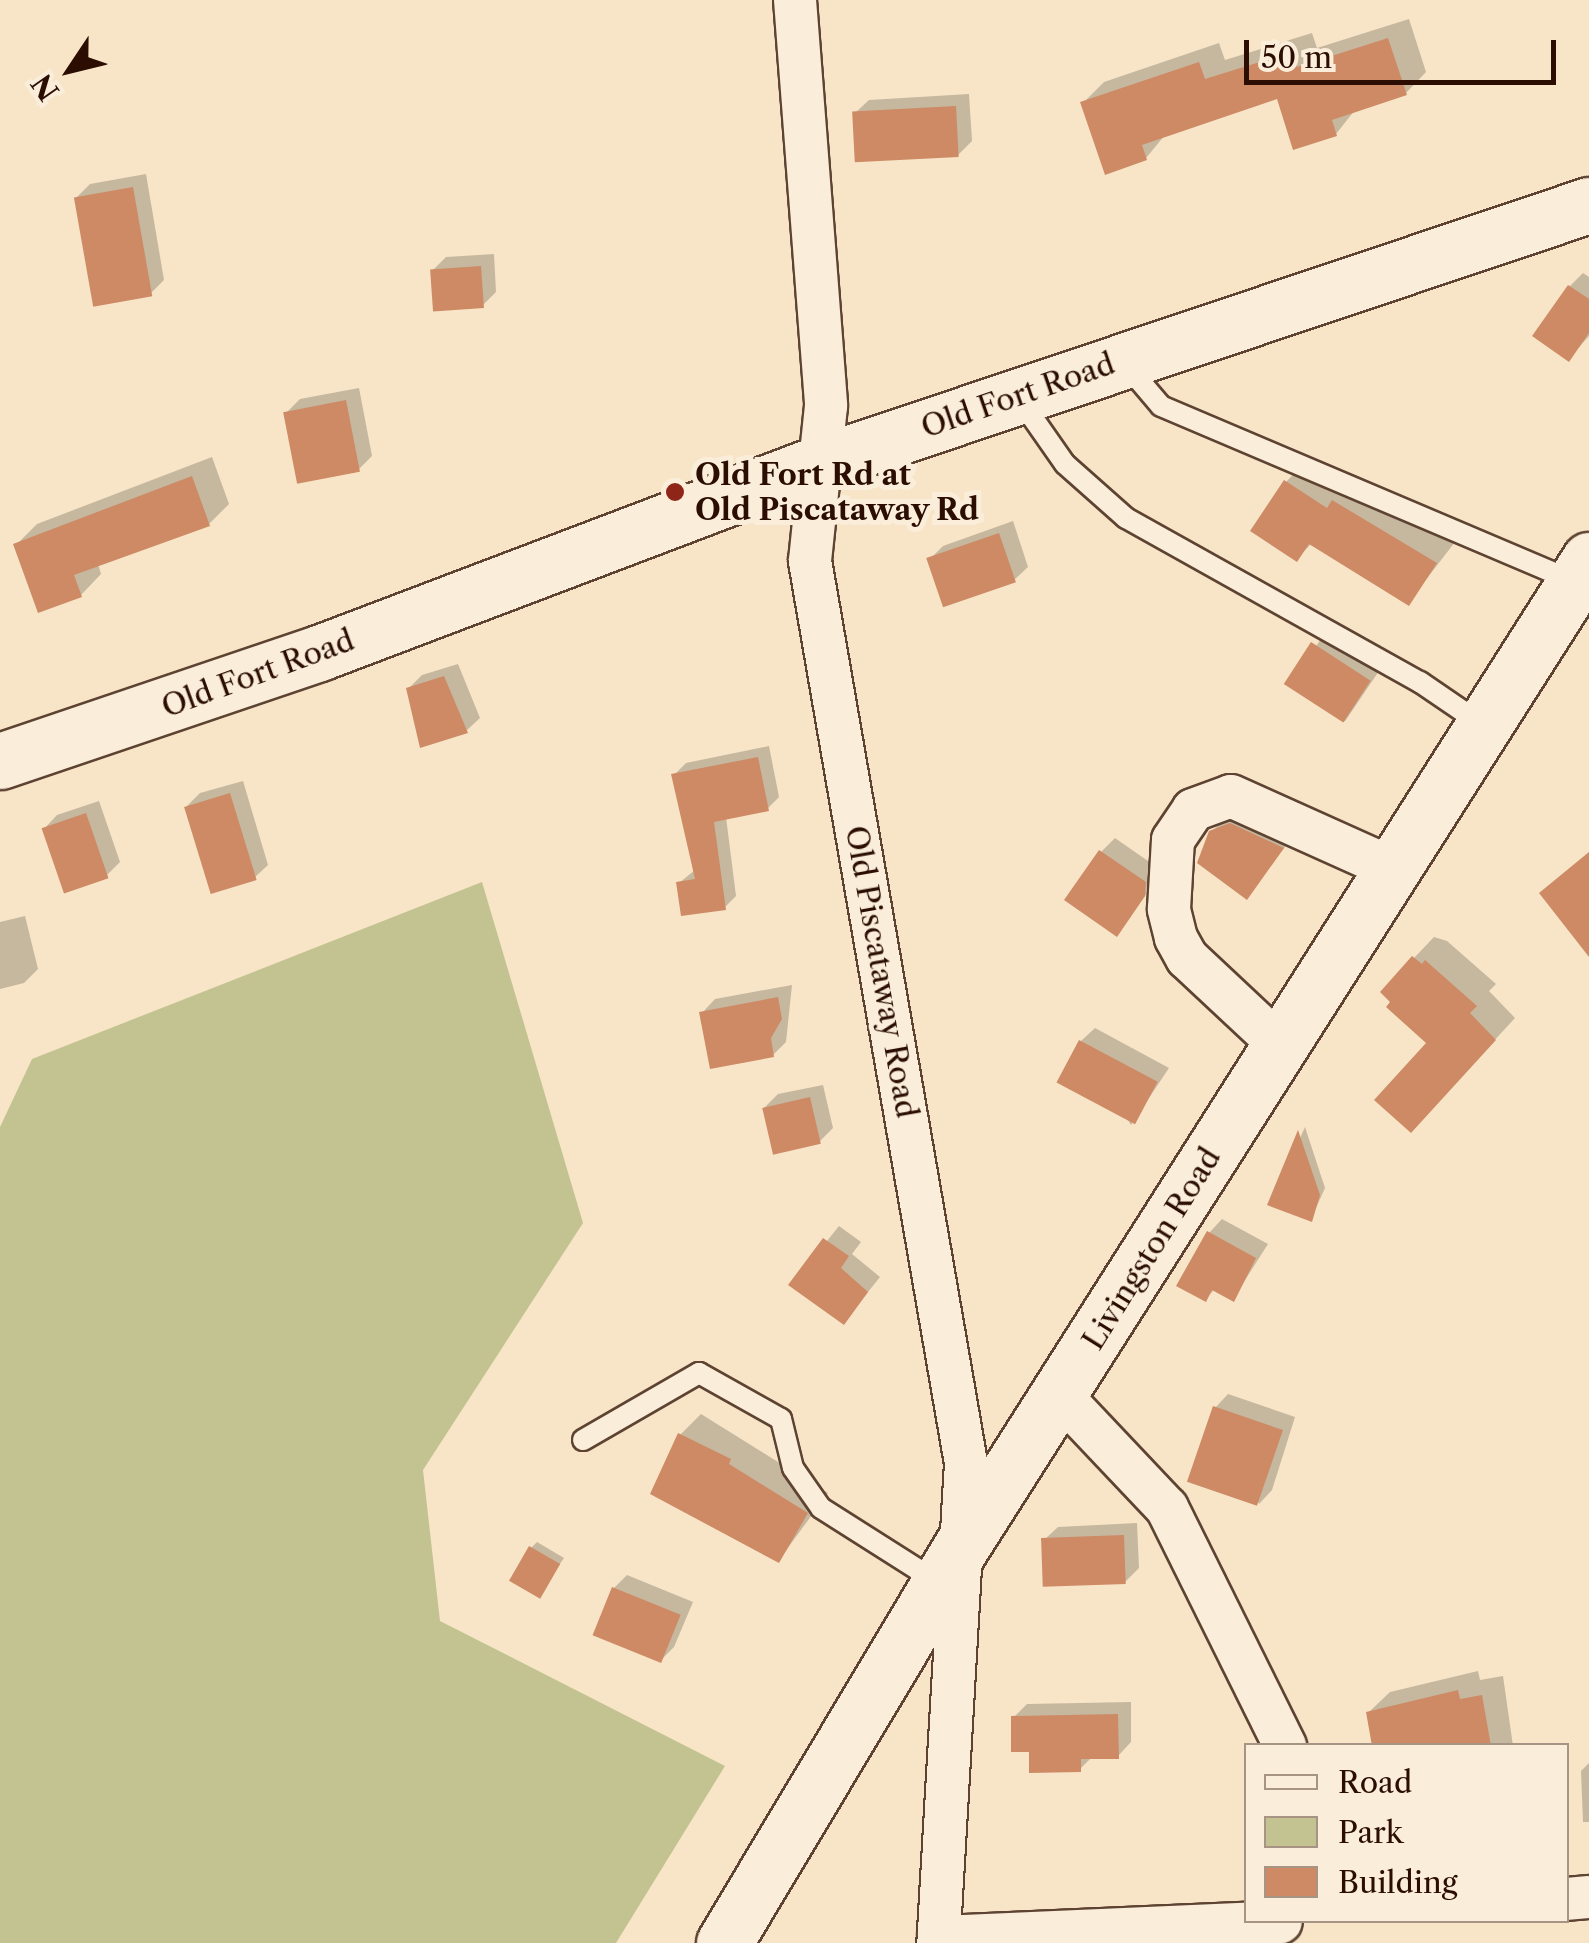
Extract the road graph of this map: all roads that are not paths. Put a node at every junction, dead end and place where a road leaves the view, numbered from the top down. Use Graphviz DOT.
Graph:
graph roads {
  1 [pos="796,0"];
  2 [pos="1589,205"];
  3 [pos="1123,361"];
  4 [pos="1018,396"];
  5 [pos="817,464"];
  6 [pos="1582,571"];
  7 [pos="1485,726"];
  8 [pos="0,761"];
  9 [pos="1391,868"];
  10 [pos="1278,1044"];
  11 [pos="1062,1396"];
  12 [pos="584,1440"];
  13 [pos="951,1565"];
  14 [pos="1284,1743"];
  15 [pos="1276,1928"];
  16 [pos="938,1940"];
  17 [pos="724,1943"];
  1 -- 5 [label="street, Old Piscataway Road"];
  2 -- 3 [label="main road, Old Fort Road"];
  3 -- 4 [label="main road, Old Fort Road"];
  3 -- 6 [label="lane"];
  4 -- 5 [label="main road, Old Fort Road"];
  4 -- 7 [label="lane"];
  5 -- 8 [label="main road, Old Fort Road"];
  5 -- 13 [label="street, Old Piscataway Road"];
  6 -- 7 [label="main road, Livingston Road"];
  7 -- 9 [label="main road, Livingston Road"];
  9 -- 10 [label="main road, Livingston Road"];
  9 -- 10 [label="street"];
  10 -- 11 [label="main road, Livingston Road"];
  11 -- 13 [label="main road, Livingston Road"];
  11 -- 14 [label="street"];
  12 -- 13 [label="lane"];
  13 -- 16 [label="street, Old Piscataway Road"];
  13 -- 17 [label="main road, Livingston Road"];
  15 -- 16 [label="street"];
}
